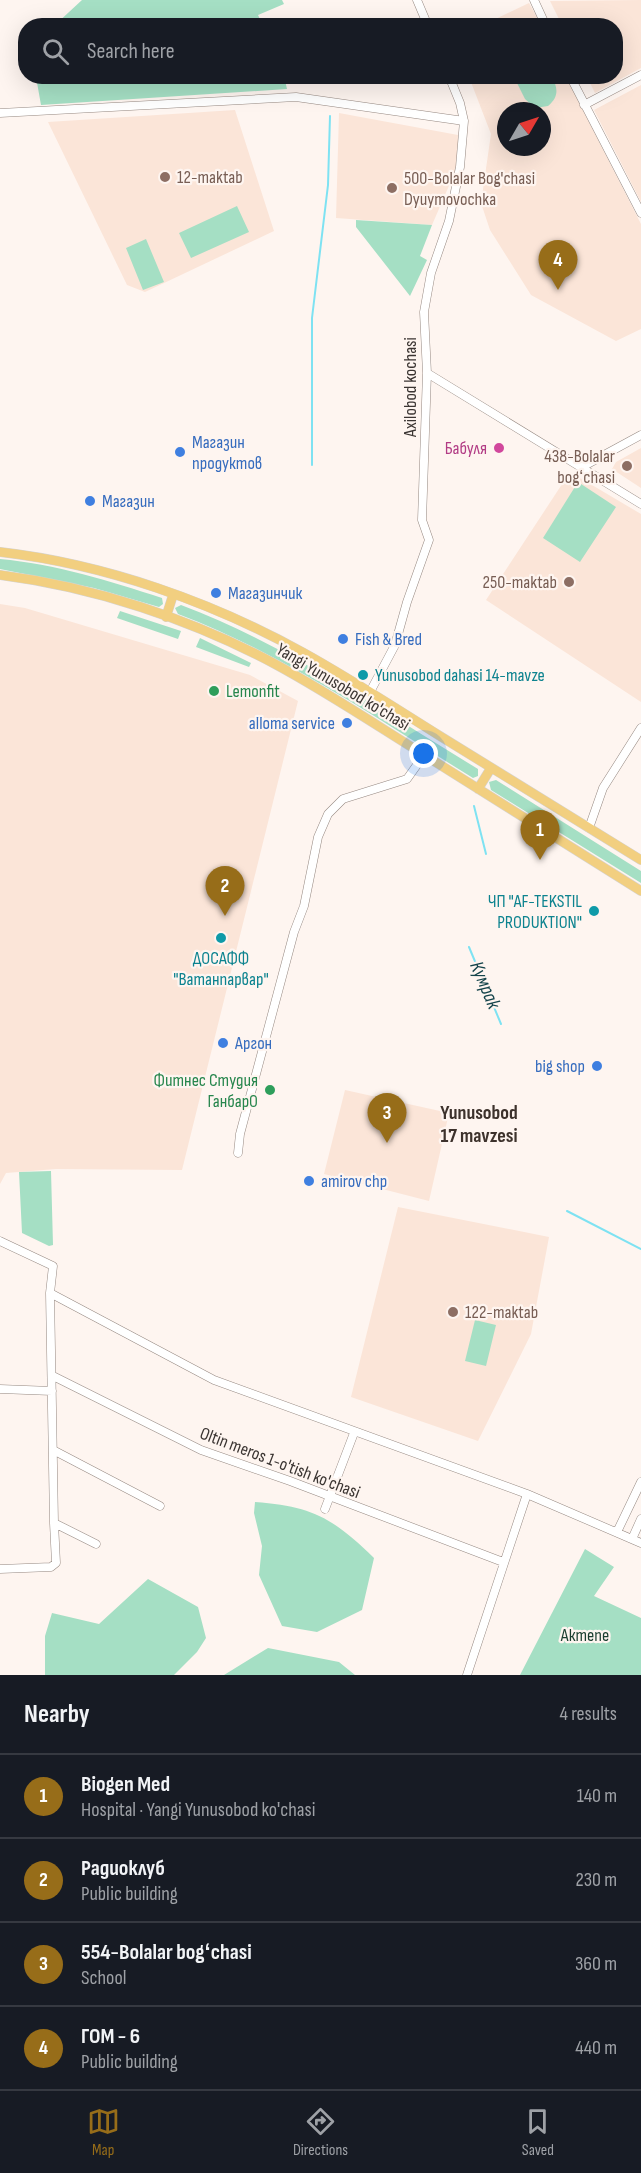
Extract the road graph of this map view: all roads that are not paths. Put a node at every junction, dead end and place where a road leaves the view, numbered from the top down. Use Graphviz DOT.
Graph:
graph roads {
  1 [pos="417,0"];
  2 [pos="534,0"];
  3 [pos="425,18"];
  4 [pos="542,18"];
  5 [pos="641,75"];
  6 [pos="452,84"];
  7 [pos="574,84"];
  8 [pos="584,105"];
  9 [pos="0,113"];
  10 [pos="464,121"];
  11 [pos="641,213"];
  12 [pos="427,373"];
  13 [pos="641,435"];
  14 [pos="582,467"];
  15 [pos="641,504"];
  16 [pos="0,552"];
  17 [pos="0,574"];
  18 [pos="173,595"];
  19 [pos="166,617"];
  20 [pos="370,692"];
  21 [pos="641,728"];
  22 [pos="424,755"];
  23 [pos="491,768"];
  24 [pos="478,789"];
  25 [pos="589,828"];
  26 [pos="641,860"];
  27 [pos="641,891"];
  28 [pos="238,1153"];
  29 [pos="0,1241"];
  30 [pos="50,1293"];
  31 [pos="53,1376"];
  32 [pos="0,1389"];
  33 [pos="52,1392"];
  34 [pos="354,1433"];
  35 [pos="53,1450"];
  36 [pos="641,1482"];
  37 [pos="527,1494"];
  38 [pos="330,1497"];
  39 [pos="160,1506"];
  40 [pos="325,1509"];
  41 [pos="641,1519"];
  42 [pos="54,1523"];
  43 [pos="616,1532"];
  44 [pos="632,1539"];
  45 [pos="641,1543"];
  46 [pos="96,1544"];
  47 [pos="503,1562"];
  48 [pos="0,1569"];
  49 [pos="467,1675"];
  1 -- 3 [label="street"];
  2 -- 4 [label="street"];
  5 -- 8 [label="street"];
  6 -- 10 [label="street, Axilobod kochasi"];
  7 -- 8 [label="street"];
  8 -- 11 [label="street"];
  9 -- 10 [label="street"];
  10 -- 12 [label="street, Axilobod kochasi"];
  12 -- 14 [label="street"];
  12 -- 20 [label="street, Axilobod kochasi"];
  13 -- 14 [label="street"];
  14 -- 15 [label="street"];
  16 -- 18 [label="main road, Yangi Yunusobod ko'chasi"];
  17 -- 19 [label="main road, Yangi Yunusobod ko'chasi"];
  18 -- 19 [label="main road"];
  18 -- 20 [label="main road, Yangi Yunusobod ko'chasi"];
  19 -- 22 [label="main road, Yangi Yunusobod ko'chasi"];
  20 -- 23 [label="main road, Yangi Yunusobod ko'chasi"];
  21 -- 25 [label="street"];
  22 -- 24 [label="main road, Yangi Yunusobod ko'chasi"];
  22 -- 28 [label="street"];
  23 -- 24 [label="main road"];
  23 -- 25 [label="main road, Yangi Yunusobod ko'chasi"];
  24 -- 27 [label="main road, Yangi Yunusobod ko'chasi"];
  25 -- 26 [label="main road, Yangi Yunusobod ko'chasi"];
  29 -- 30 [label="street"];
  30 -- 31 [label="street"];
  30 -- 34 [label="street"];
  31 -- 33 [label="street"];
  31 -- 38 [label="street, Oltin meros 1-o'tish ko'chasi"];
  32 -- 33 [label="street"];
  33 -- 35 [label="street"];
  34 -- 37 [label="street"];
  34 -- 38 [label="street"];
  35 -- 39 [label="street"];
  35 -- 42 [label="street"];
  36 -- 43 [label="street"];
  37 -- 43 [label="street"];
  37 -- 47 [label="street"];
  38 -- 40 [label="street"];
  38 -- 47 [label="street, Oltin meros 1-o'tish ko'chasi"];
  41 -- 44 [label="street"];
  42 -- 46 [label="street"];
  42 -- 48 [label="street"];
  43 -- 44 [label="street"];
  44 -- 45 [label="street"];
  47 -- 49 [label="street"];
}
